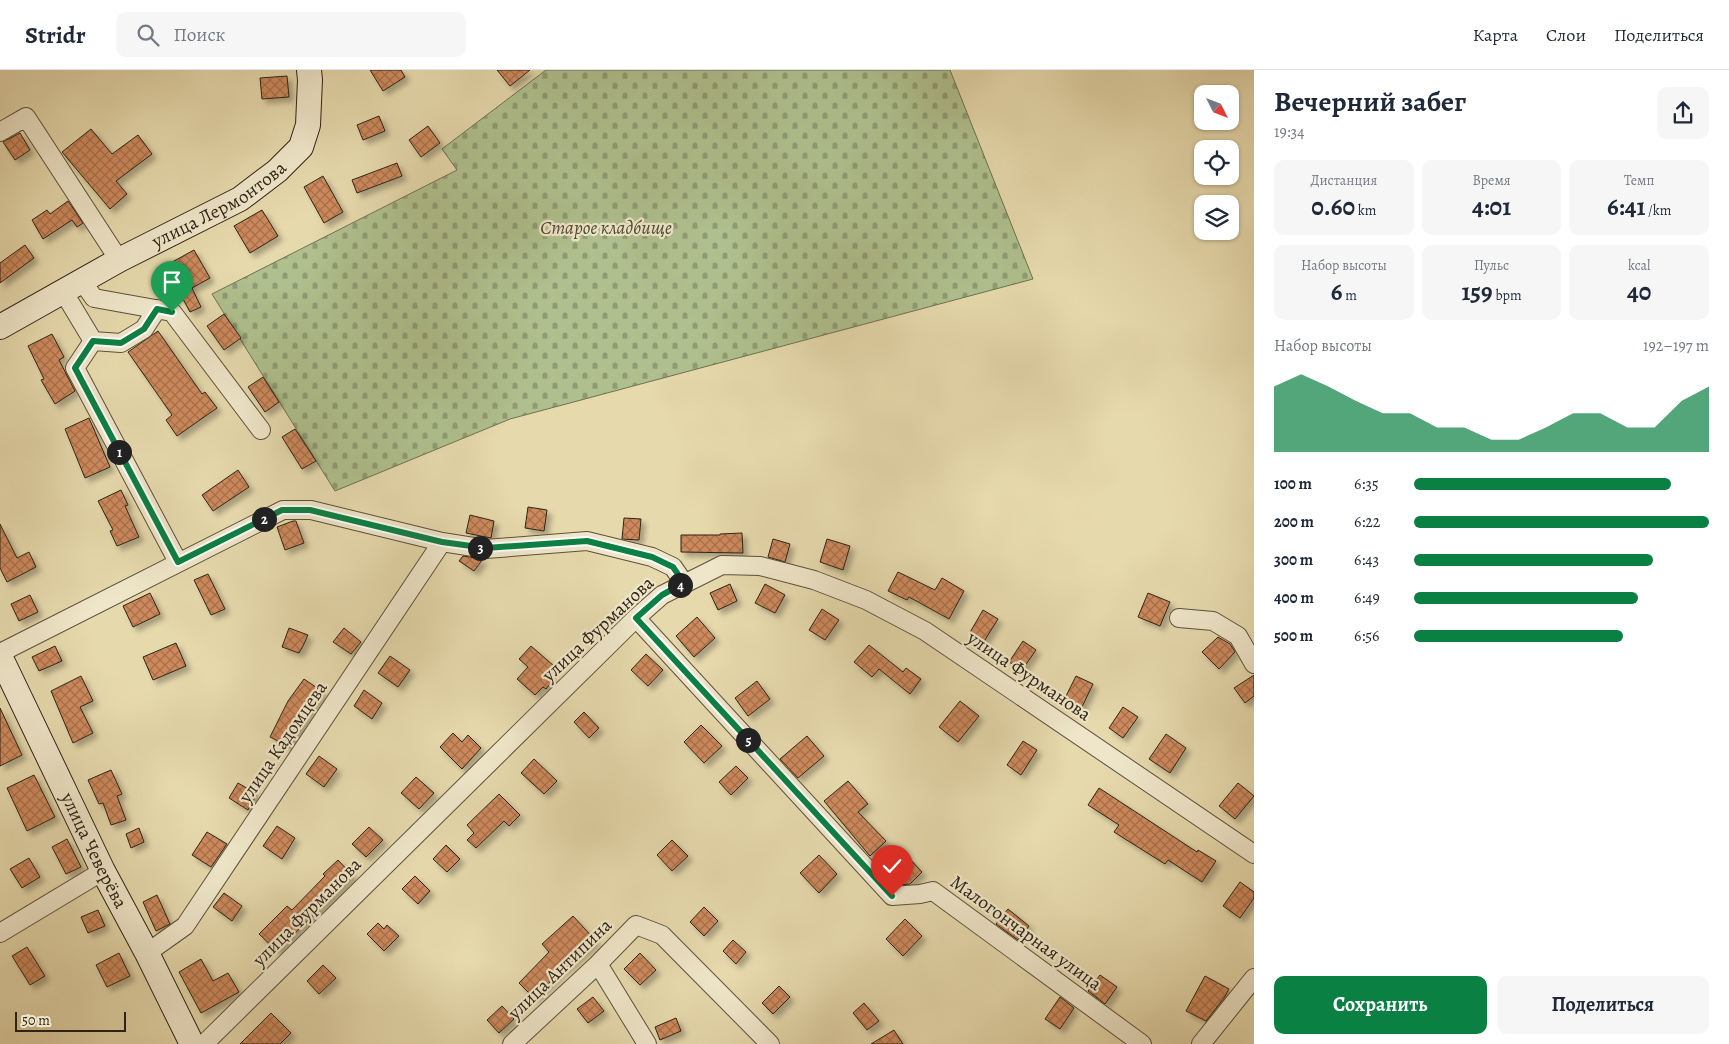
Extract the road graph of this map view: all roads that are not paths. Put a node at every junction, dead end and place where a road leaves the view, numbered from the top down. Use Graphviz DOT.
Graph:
graph roads {
  1 [pos="309,70"];
  2 [pos="0,132"];
  3 [pos="119,260"];
  4 [pos="72,286"];
  5 [pos="157,309"];
  6 [pos="0,327"];
  7 [pos="93,341"];
  8 [pos="261,430"];
  9 [pos="442,542"];
  10 [pos="178,562"];
  11 [pos="684,583"];
  12 [pos="636,618"];
  13 [pos="1179,618"];
  14 [pos="0,654"];
  15 [pos="1254,664"];
  16 [pos="1254,854"];
  17 [pos="102,871"];
  18 [pos="0,933"];
  19 [pos="147,953"];
  20 [pos="598,964"];
  21 [pos="1254,978"];
  22 [pos="192,1044"];
  23 [pos="204,1044"];
  24 [pos="512,1044"];
  25 [pos="647,1044"];
  26 [pos="770,1044"];
  27 [pos="1142,1044"];
  28 [pos="1201,1044"];
  1 -- 3 [label="street, улица Лермонтова"];
  2 -- 3 [label="street"];
  3 -- 4 [label="street, улица Лермонтова"];
  4 -- 5 [label="street"];
  4 -- 6 [label="street, улица Лермонтова"];
  4 -- 7 [label="street"];
  5 -- 7 [label="street"];
  5 -- 8 [label="street"];
  7 -- 10 [label="street"];
  9 -- 10 [label="street"];
  9 -- 11 [label="street"];
  9 -- 19 [label="street, улица Кадомцева"];
  10 -- 14 [label="street"];
  11 -- 12 [label="street, улица Фурманова"];
  11 -- 16 [label="street, улица Фурманова"];
  12 -- 23 [label="street, улица Фурманова"];
  12 -- 27 [label="street, Малогончарная улица"];
  13 -- 15 [label="street"];
  14 -- 17 [label="street, улица Чеверёва"];
  17 -- 18 [label="street"];
  17 -- 19 [label="street, улица Чеверёва"];
  19 -- 22 [label="street, улица Чеверёва"];
  20 -- 24 [label="street, улица Антипина"];
  20 -- 25 [label="street"];
  20 -- 26 [label="street, улица Антипина"];
  21 -- 28 [label="street"];
}
